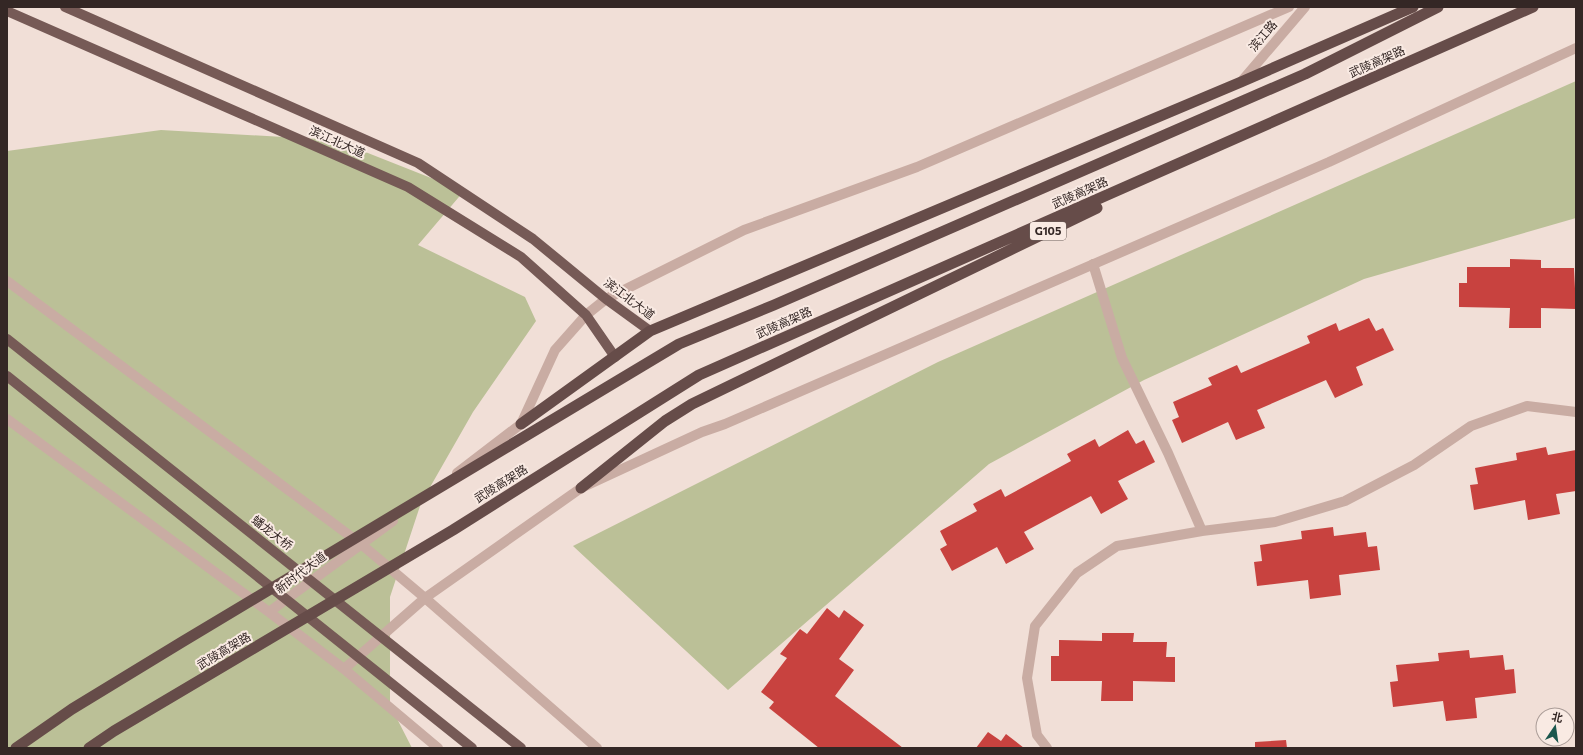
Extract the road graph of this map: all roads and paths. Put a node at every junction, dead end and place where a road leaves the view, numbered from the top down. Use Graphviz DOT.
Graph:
graph roads {
  1 [pos="65,7"];
  2 [pos="1289,7"];
  3 [pos="1305,7"];
  4 [pos="1413,7"];
  5 [pos="1438,7"];
  6 [pos="1534,7"];
  7 [pos="7,11"];
  8 [pos="1576,48"];
  9 [pos="1241,82"];
  10 [pos="1093,264"];
  11 [pos="7,281"];
  12 [pos="606,299"];
  13 [pos="586,315"];
  14 [pos="650,331"];
  15 [pos="7,339"];
  16 [pos="615,357"];
  17 [pos="7,376"];
  18 [pos="1576,412"];
  19 [pos="7,419"];
  20 [pos="521,424"];
  21 [pos="581,488"];
  22 [pos="1202,531"];
  23 [pos="362,544"];
  24 [pos="425,598"];
  25 [pos="270,612"];
  26 [pos="344,669"];
  27 [pos="16,748"];
  28 [pos="89,748"];
  29 [pos="438,748"];
  30 [pos="472,748"];
  31 [pos="521,748"];
  32 [pos="597,748"];
  33 [pos="1047,748"];
  1 -- 12 [label="main road, 滨江北大道"];
  2 -- 12 [label="street"];
  3 -- 9 [label="street, 滨江路"];
  4 -- 9 [label="highway"];
  5 -- 27 [label="highway, 武陵高架路"];
  6 -- 21 [label="highway, G105"];
  6 -- 28 [label="highway, 武陵高架路"];
  7 -- 13 [label="main road, 滨江北大道"];
  8 -- 10 [label="street"];
  9 -- 14 [label="highway"];
  10 -- 21 [label="street"];
  10 -- 22 [label="street"];
  11 -- 23 [label="street"];
  12 -- 13 [label="street"];
  12 -- 14 [label="main road, 滨江北大道"];
  13 -- 16 [label="main road, 滨江北大道"];
  13 -- 20 [label="street"];
  14 -- 16 [label="highway"];
  15 -- 31 [label="main road, 蟠龙大桥"];
  16 -- 20 [label="highway"];
  17 -- 30 [label="main road"];
  18 -- 22 [label="street"];
  19 -- 25 [label="street"];
  20 -- 23 [label="street, 新时代大道"];
  21 -- 24 [label="street"];
  22 -- 33 [label="street"];
  23 -- 24 [label="street"];
  23 -- 25 [label="street, 新时代大道"];
  24 -- 26 [label="street"];
  24 -- 32 [label="street"];
  25 -- 26 [label="street"];
  26 -- 29 [label="street"];
}
